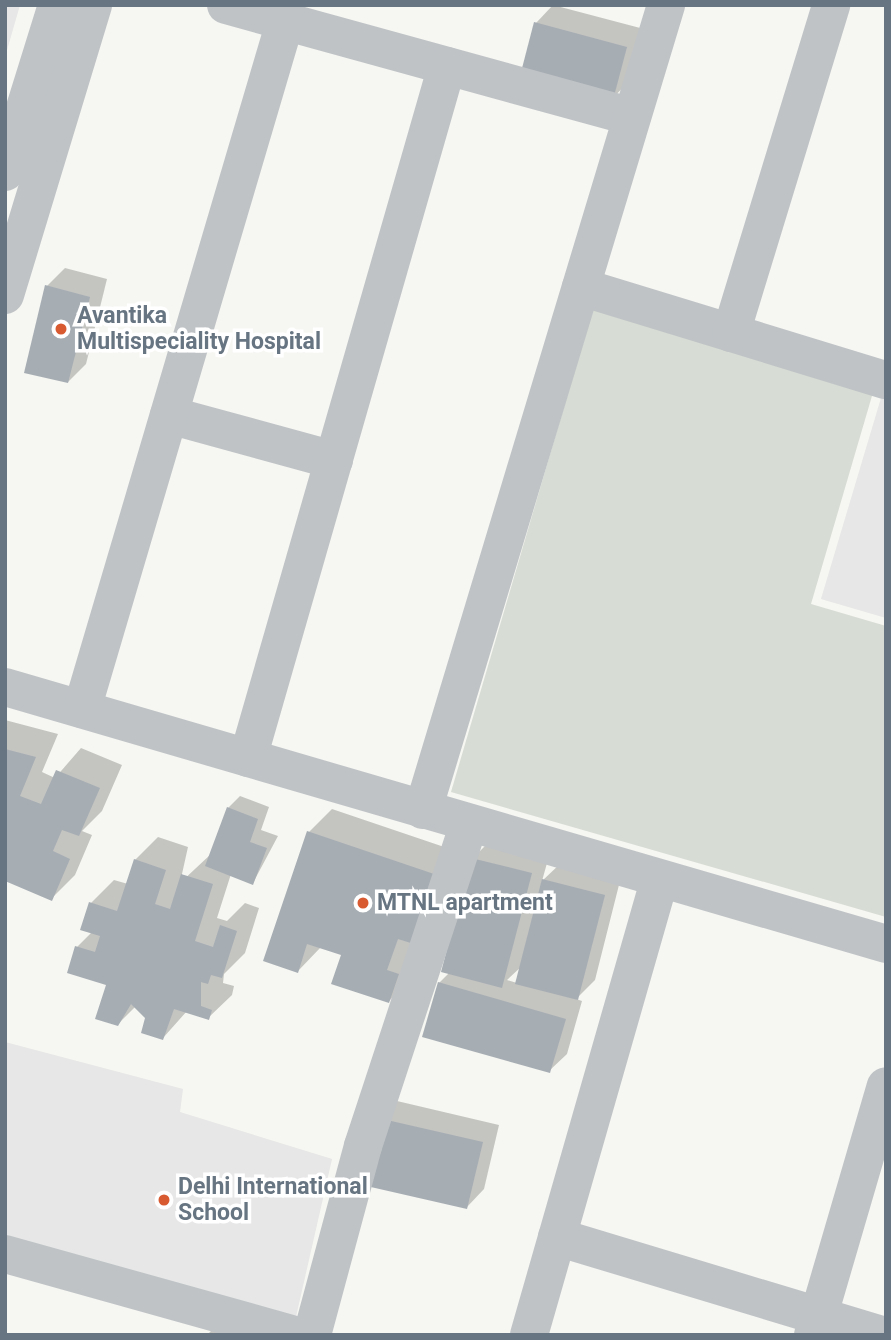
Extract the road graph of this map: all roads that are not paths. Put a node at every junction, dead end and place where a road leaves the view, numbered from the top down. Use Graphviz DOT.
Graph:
graph roads {
  1 [pos="57,5"];
  2 [pos="93,5"];
  3 [pos="226,5"];
  4 [pos="666,5"];
  5 [pos="831,5"];
  6 [pos="285,22"];
  7 [pos="447,66"];
  8 [pos="632,117"];
  9 [pos="5,172"];
  10 [pos="581,287"];
  11 [pos="5,295"];
  12 [pos="731,333"];
  13 [pos="884,375"];
  14 [pos="169,415"];
  15 [pos="334,460"];
  16 [pos="5,687"];
  17 [pos="82,709"];
  18 [pos="248,758"];
  19 [pos="423,810"];
  20 [pos="469,823"];
  21 [pos="660,879"];
  22 [pos="886,944"];
  23 [pos="886,1086"];
  24 [pos="557,1237"];
  25 [pos="5,1254"];
  26 [pos="191,1321"];
  27 [pos="816,1325"];
  28 [pos="296,1335"];
  29 [pos="312,1335"];
  30 [pos="529,1335"];
  31 [pos="882,1335"];
  1 -- 9 [label="street"];
  2 -- 11 [label="street"];
  3 -- 6 [label="street"];
  4 -- 8 [label="street"];
  5 -- 12 [label="street"];
  6 -- 7 [label="street"];
  6 -- 14 [label="street"];
  7 -- 8 [label="street"];
  7 -- 15 [label="street"];
  8 -- 10 [label="street"];
  10 -- 12 [label="street"];
  10 -- 19 [label="street"];
  12 -- 13 [label="street"];
  14 -- 15 [label="street"];
  14 -- 17 [label="street"];
  15 -- 18 [label="street"];
  16 -- 17 [label="street"];
  17 -- 18 [label="street"];
  18 -- 19 [label="street"];
  19 -- 20 [label="street"];
  20 -- 21 [label="street"];
  20 -- 29 [label="street"];
  21 -- 22 [label="street"];
  21 -- 24 [label="street"];
  23 -- 27 [label="street"];
  24 -- 27 [label="street"];
  24 -- 30 [label="street"];
  25 -- 26 [label="street"];
  26 -- 28 [label="street"];
  27 -- 31 [label="street"];
}
